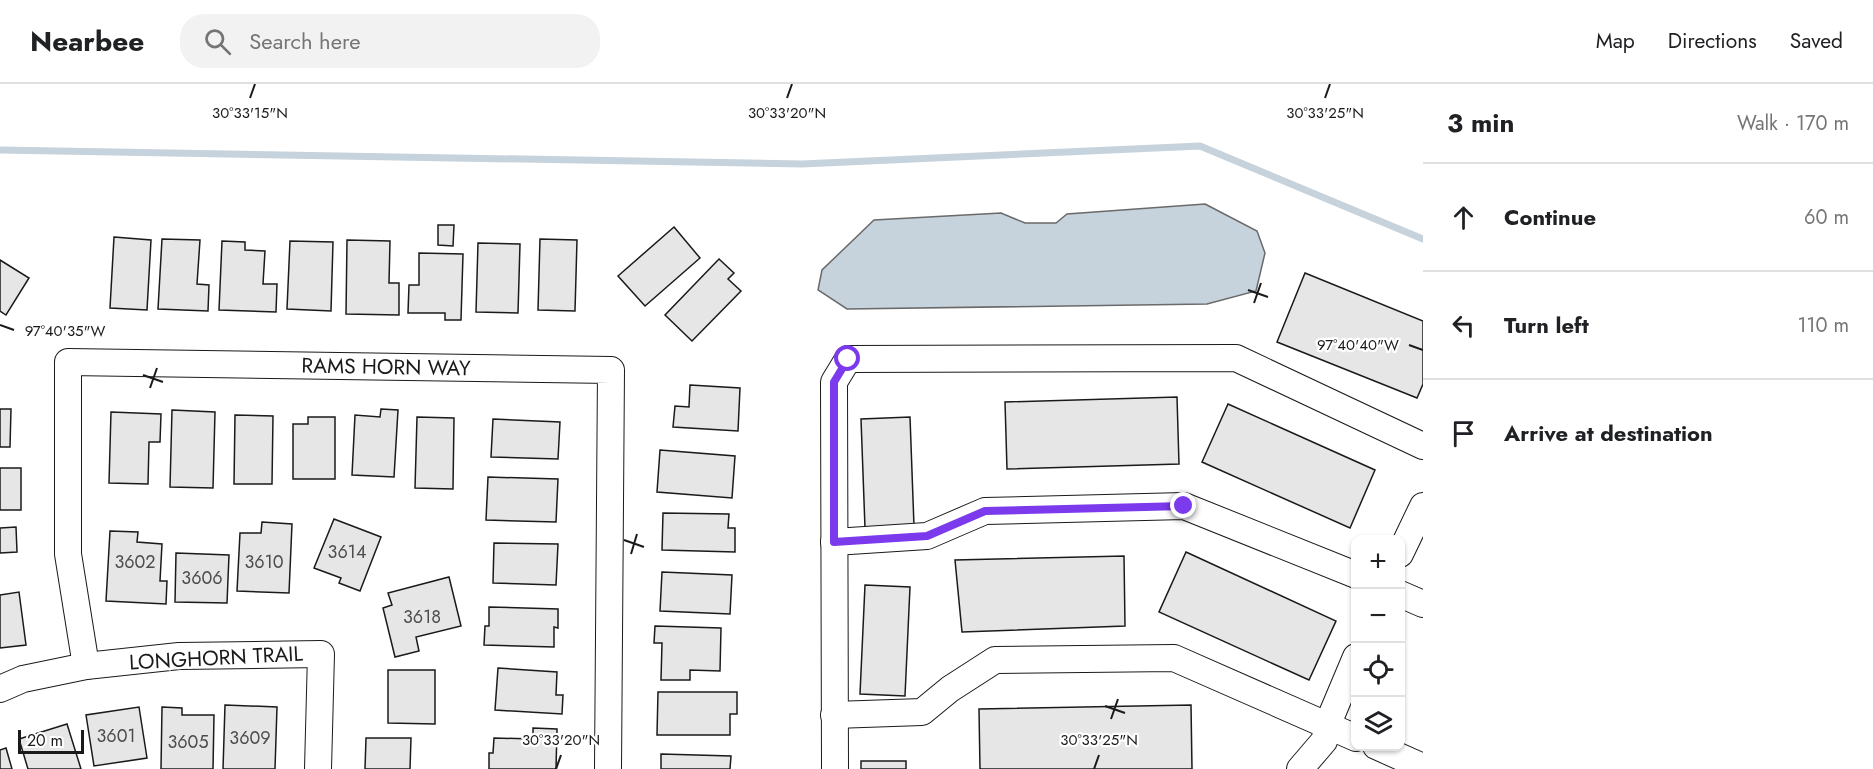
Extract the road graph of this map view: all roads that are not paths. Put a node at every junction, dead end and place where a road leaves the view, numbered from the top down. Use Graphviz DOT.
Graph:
graph roads {
  1 [pos="1423,446"];
  2 [pos="1423,506"];
  3 [pos="834,542"];
  4 [pos="1405,545"];
  5 [pos="1351,573"];
  6 [pos="1405,596"];
  7 [pos="1423,604"];
  8 [pos="86,666"];
  9 [pos="1351,669"];
  10 [pos="0,689"];
  11 [pos="834,715"];
  12 [pos="1328,726"];
  13 [pos="1351,736"];
  14 [pos="1385,751"];
  15 [pos="1423,767"];
  16 [pos="318,769"];
  17 [pos="608,769"];
  18 [pos="835,769"];
  19 [pos="1300,769"];
  1 -- 3 [label="street"];
  2 -- 4 [label="street"];
  3 -- 5 [label="street"];
  3 -- 11 [label="street"];
  6 -- 7 [label="street"];
  8 -- 10 [label="street, LONGHORN TRAIL"];
  8 -- 16 [label="street, LONGHORN TRAIL"];
  8 -- 17 [label="street, RAMS HORN WAY"];
  9 -- 12 [label="street"];
  11 -- 12 [label="street"];
  11 -- 18 [label="street"];
  12 -- 13 [label="street"];
  12 -- 19 [label="street"];
  14 -- 15 [label="street"];
}
